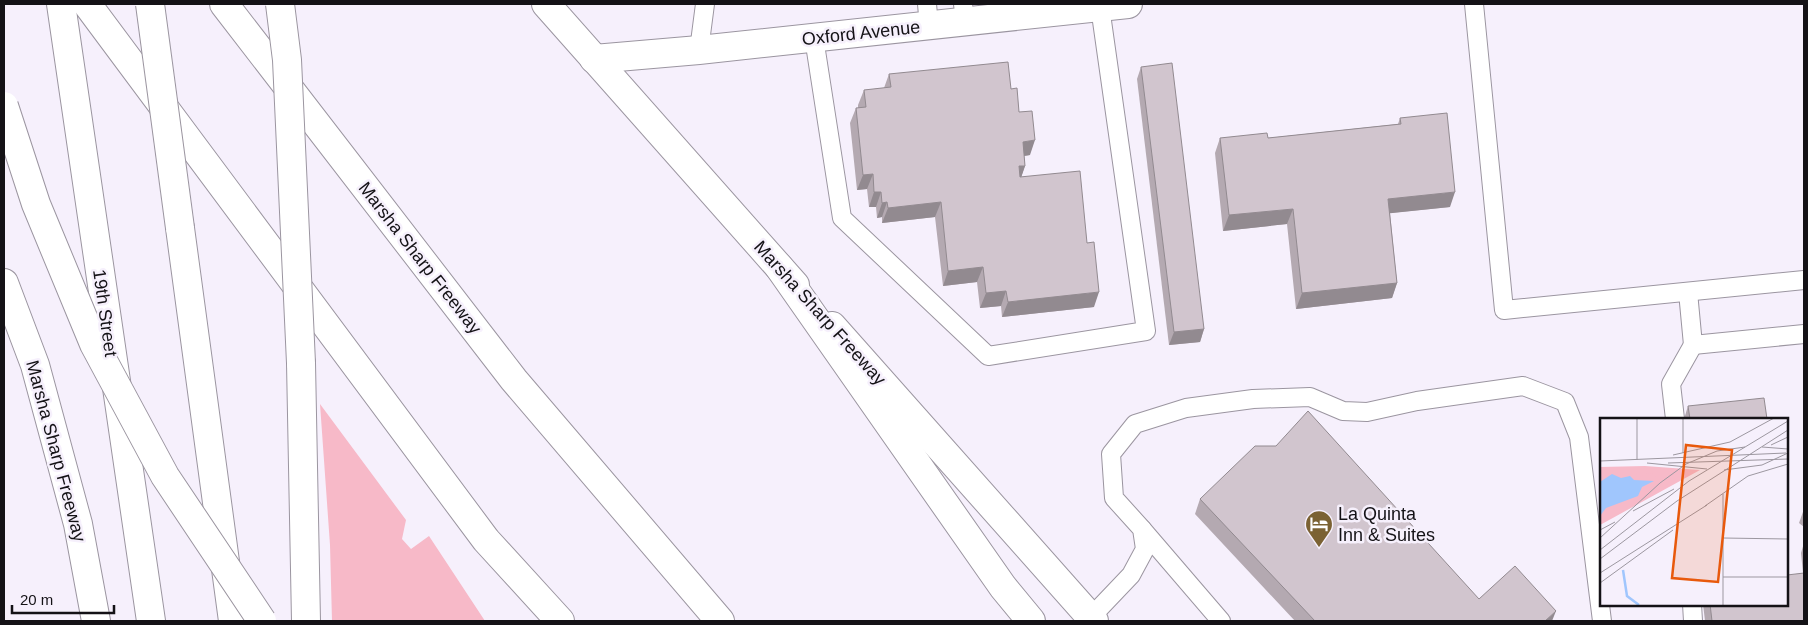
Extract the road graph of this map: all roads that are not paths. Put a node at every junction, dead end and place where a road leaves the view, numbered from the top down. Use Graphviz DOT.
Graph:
graph roads {
  1 [pos="60,4"];
  2 [pos="87,4"];
  3 [pos="150,4"];
  4 [pos="224,4"];
  5 [pos="280,4"];
  6 [pos="546,4"];
  7 [pos="705,4"];
  8 [pos="1128,4"];
  9 [pos="1474,4"];
  10 [pos="1100,7"];
  11 [pos="964,13"];
  12 [pos="928,15"];
  13 [pos="814,38"];
  14 [pos="699,50"];
  15 [pos="594,59"];
  16 [pos="4,106"];
  17 [pos="779,267"];
  18 [pos="1804,280"];
  19 [pos="4,283"];
  20 [pos="1688,292"];
  21 [pos="1804,334"];
  22 [pos="1693,345"];
  23 [pos="1675,418"];
  24 [pos="1142,529"];
  25 [pos="486,540"];
  26 [pos="1692,605"];
  27 [pos="1093,619"];
  28 [pos="96,621"];
  29 [pos="151,621"];
  30 [pos="232,621"];
  31 [pos="262,621"];
  32 [pos="306,621"];
  33 [pos="537,621"];
  34 [pos="560,621"];
  35 [pos="720,621"];
  36 [pos="1031,621"];
  37 [pos="1221,621"];
  38 [pos="1602,621"];
  39 [pos="1693,621"];
  1 -- 29 [label="main road, 19th Street"];
  2 -- 25 [label="main road"];
  3 -- 30 [label="main road, bridge"];
  4 -- 35 [label="main road, Marsha Sharp Freeway"];
  5 -- 32 [label="main road, bridge"];
  6 -- 15 [label="main road, Marsha Sharp Freeway"];
  7 -- 14 [label="lane"];
  8 -- 10 [label="main road, Oxford Avenue"];
  9 -- 20 [label="lane"];
  10 -- 11 [label="main road, Oxford Avenue"];
  10 -- 13 [label="lane"];
  11 -- 12 [label="main road, Oxford Avenue"];
  12 -- 13 [label="main road, Oxford Avenue"];
  13 -- 14 [label="main road, Oxford Avenue"];
  14 -- 15 [label="main road, Oxford Avenue"];
  15 -- 17 [label="main road, Marsha Sharp Freeway"];
  16 -- 31 [label="main road, bridge"];
  17 -- 27 [label="main road, Marsha Sharp Freeway"];
  17 -- 36 [label="main road"];
  18 -- 20 [label="lane"];
  19 -- 28 [label="main road, Marsha Sharp Freeway"];
  20 -- 22 [label="lane"];
  21 -- 22 [label="lane"];
  22 -- 23 [label="lane"];
  24 -- 27 [label="lane"];
  24 -- 37 [label="lane"];
  24 -- 38 [label="lane"];
  25 -- 33 [label="main road"];
  25 -- 34 [label="main road"];
  26 -- 39 [label="lane"];
}
